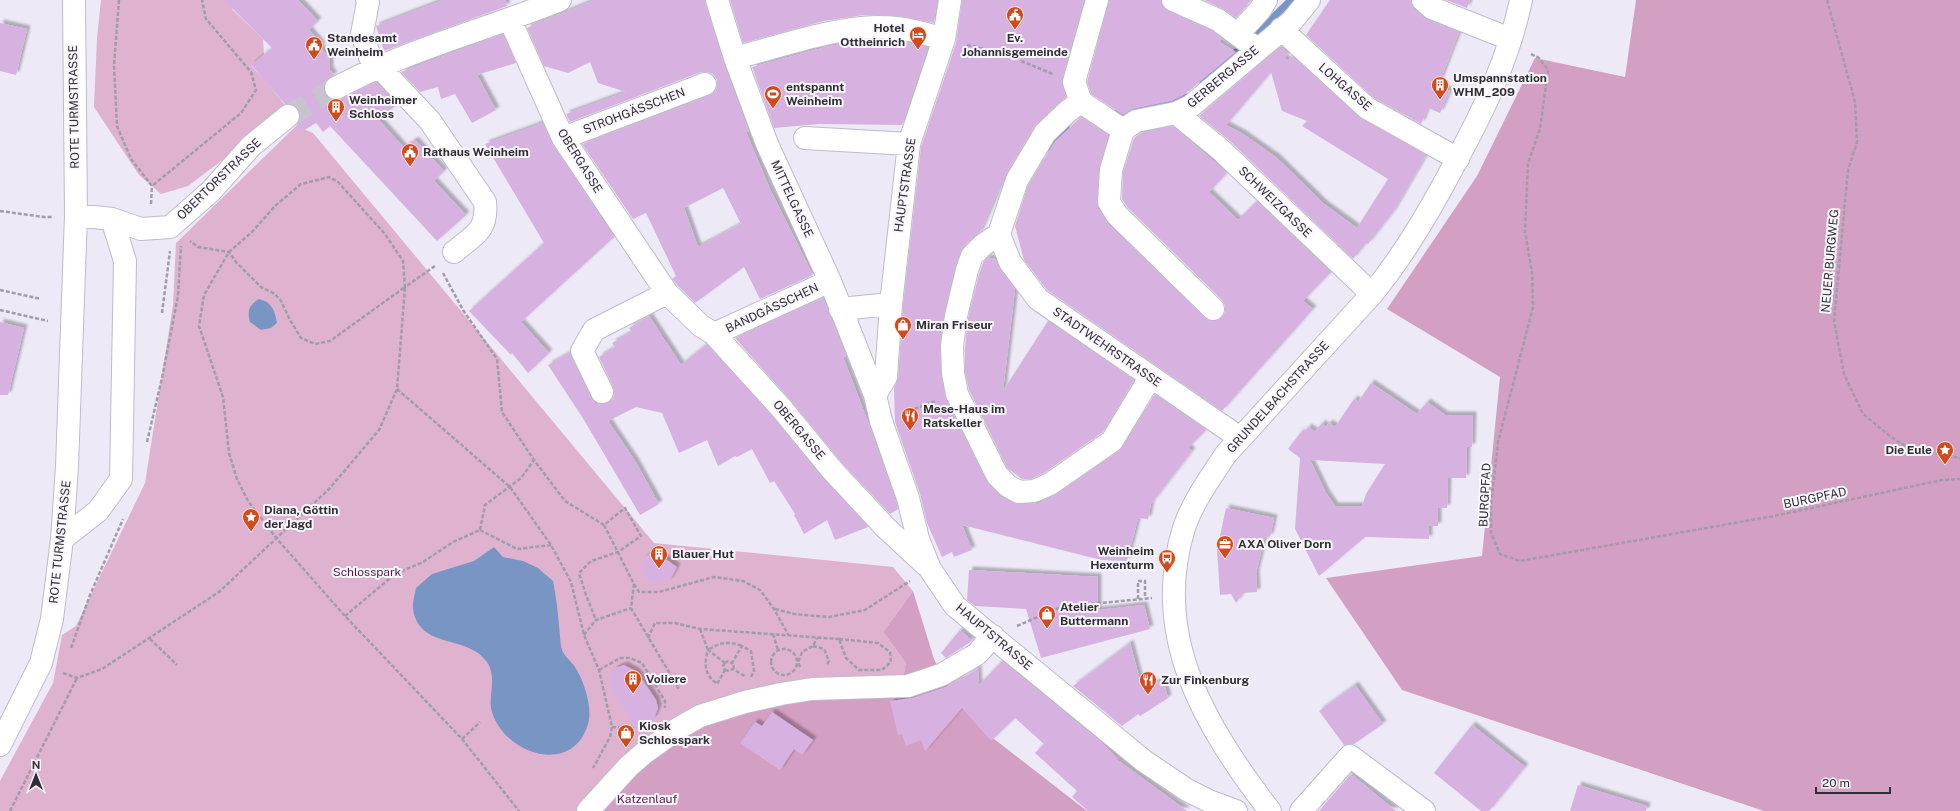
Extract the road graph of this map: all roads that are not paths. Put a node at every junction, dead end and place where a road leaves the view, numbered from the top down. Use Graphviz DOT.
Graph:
graph roads {
  1 [pos="74,0"];
  2 [pos="367,0"];
  3 [pos="560,0"];
  4 [pos="717,0"];
  5 [pos="950,0"];
  6 [pos="1097,0"];
  7 [pos="1173,0"];
  8 [pos="1266,0"];
  9 [pos="1309,0"];
  10 [pos="1422,0"];
  11 [pos="1521,0"];
  12 [pos="510,20"];
  13 [pos="1281,30"];
  14 [pos="1238,34"];
  15 [pos="944,39"];
  16 [pos="1509,42"];
  17 [pos="1257,48"];
  18 [pos="735,58"];
  19 [pos="377,66"];
  20 [pos="705,84"];
  21 [pos="336,88"];
  22 [pos="1078,92"];
  23 [pos="1176,113"];
  24 [pos="288,116"];
  25 [pos="1123,130"];
  26 [pos="563,138"];
  27 [pos="805,138"];
  28 [pos="908,144"];
  29 [pos="1458,159"];
  30 [pos="76,214"];
  31 [pos="112,219"];
  32 [pos="999,234"];
  33 [pos="446,258"];
  34 [pos="830,281"];
  35 [pos="667,293"];
  36 [pos="1372,294"];
  37 [pos="891,304"];
  38 [pos="1214,308"];
  39 [pos="840,309"];
  40 [pos="714,334"];
  41 [pos="1150,378"];
  42 [pos="602,392"];
  43 [pos="875,396"];
  44 [pos="1240,438"];
  45 [pos="62,539"];
  46 [pos="930,568"];
  47 [pos="993,636"];
  48 [pos="2,739"];
  49 [pos="588,811"];
  50 [pos="1236,811"];
  51 [pos="1269,811"];
  52 [pos="1301,811"];
  53 [pos="1424,811"];
  1 -- 30 [label="street, ROTE TURMSTRASSE"];
  2 -- 19 [label="street"];
  3 -- 12 [label="street"];
  4 -- 18 [label="street, MITTELGASSE"];
  5 -- 15 [label="street, HAUPTSTRASSE"];
  6 -- 22 [label="street"];
  7 -- 14 [label="street"];
  8 -- 14 [label="street"];
  9 -- 13 [label="street, GERBERGASSE"];
  10 -- 16 [label="street"];
  11 -- 16 [label="street, GRUNDELBACHSTRASSE"];
  12 -- 19 [label="street"];
  12 -- 26 [label="street, OBERGASSE"];
  13 -- 17 [label="street, GERBERGASSE"];
  13 -- 29 [label="street, LOHGASSE"];
  14 -- 17 [label="street"];
  15 -- 18 [label="street"];
  15 -- 28 [label="street, HAUPTSTRASSE"];
  16 -- 29 [label="street, GRUNDELBACHSTRASSE"];
  17 -- 23 [label="street, GERBERGASSE"];
  18 -- 34 [label="street, MITTELGASSE"];
  19 -- 21 [label="street"];
  19 -- 33 [label="street"];
  20 -- 26 [label="street, STROHGÄSSCHEN"];
  22 -- 25 [label="street"];
  22 -- 32 [label="street"];
  23 -- 25 [label="street, GERBERGASSE"];
  23 -- 36 [label="street, SCHWEIZGASSE"];
  24 -- 31 [label="street, OBERTORSTRASSE"];
  25 -- 38 [label="street"];
  26 -- 35 [label="street, OBERGASSE"];
  27 -- 28 [label="street"];
  28 -- 37 [label="street, HAUPTSTRASSE"];
  29 -- 36 [label="street, GRUNDELBACHSTRASSE"];
  30 -- 31 [label="street, OBERTORSTRASSE"];
  30 -- 45 [label="street, ROTE TURMSTRASSE"];
  31 -- 45 [label="street"];
  32 -- 41 [label="street, STADTWEHRSTRASSE"];
  32 -- 41 [label="street"];
  34 -- 39 [label="street, MITTELGASSE"];
  34 -- 40 [label="street, BANDGÄSSCHEN"];
  35 -- 40 [label="street, OBERGASSE"];
  35 -- 42 [label="street"];
  36 -- 44 [label="street, GRUNDELBACHSTRASSE"];
  37 -- 39 [label="street"];
  37 -- 43 [label="street, HAUPTSTRASSE"];
  39 -- 43 [label="street, MITTELGASSE"];
  40 -- 46 [label="street, OBERGASSE"];
  41 -- 44 [label="street, STADTWEHRSTRASSE"];
  43 -- 46 [label="street, HAUPTSTRASSE"];
  44 -- 51 [label="street, GRUNDELBACHSTRASSE"];
  45 -- 48 [label="street, ROTE TURMSTRASSE"];
  46 -- 47 [label="street, HAUPTSTRASSE"];
  47 -- 49 [label="street"];
  47 -- 50 [label="street, HAUPTSTRASSE"];
  52 -- 53 [label="street"];
}
